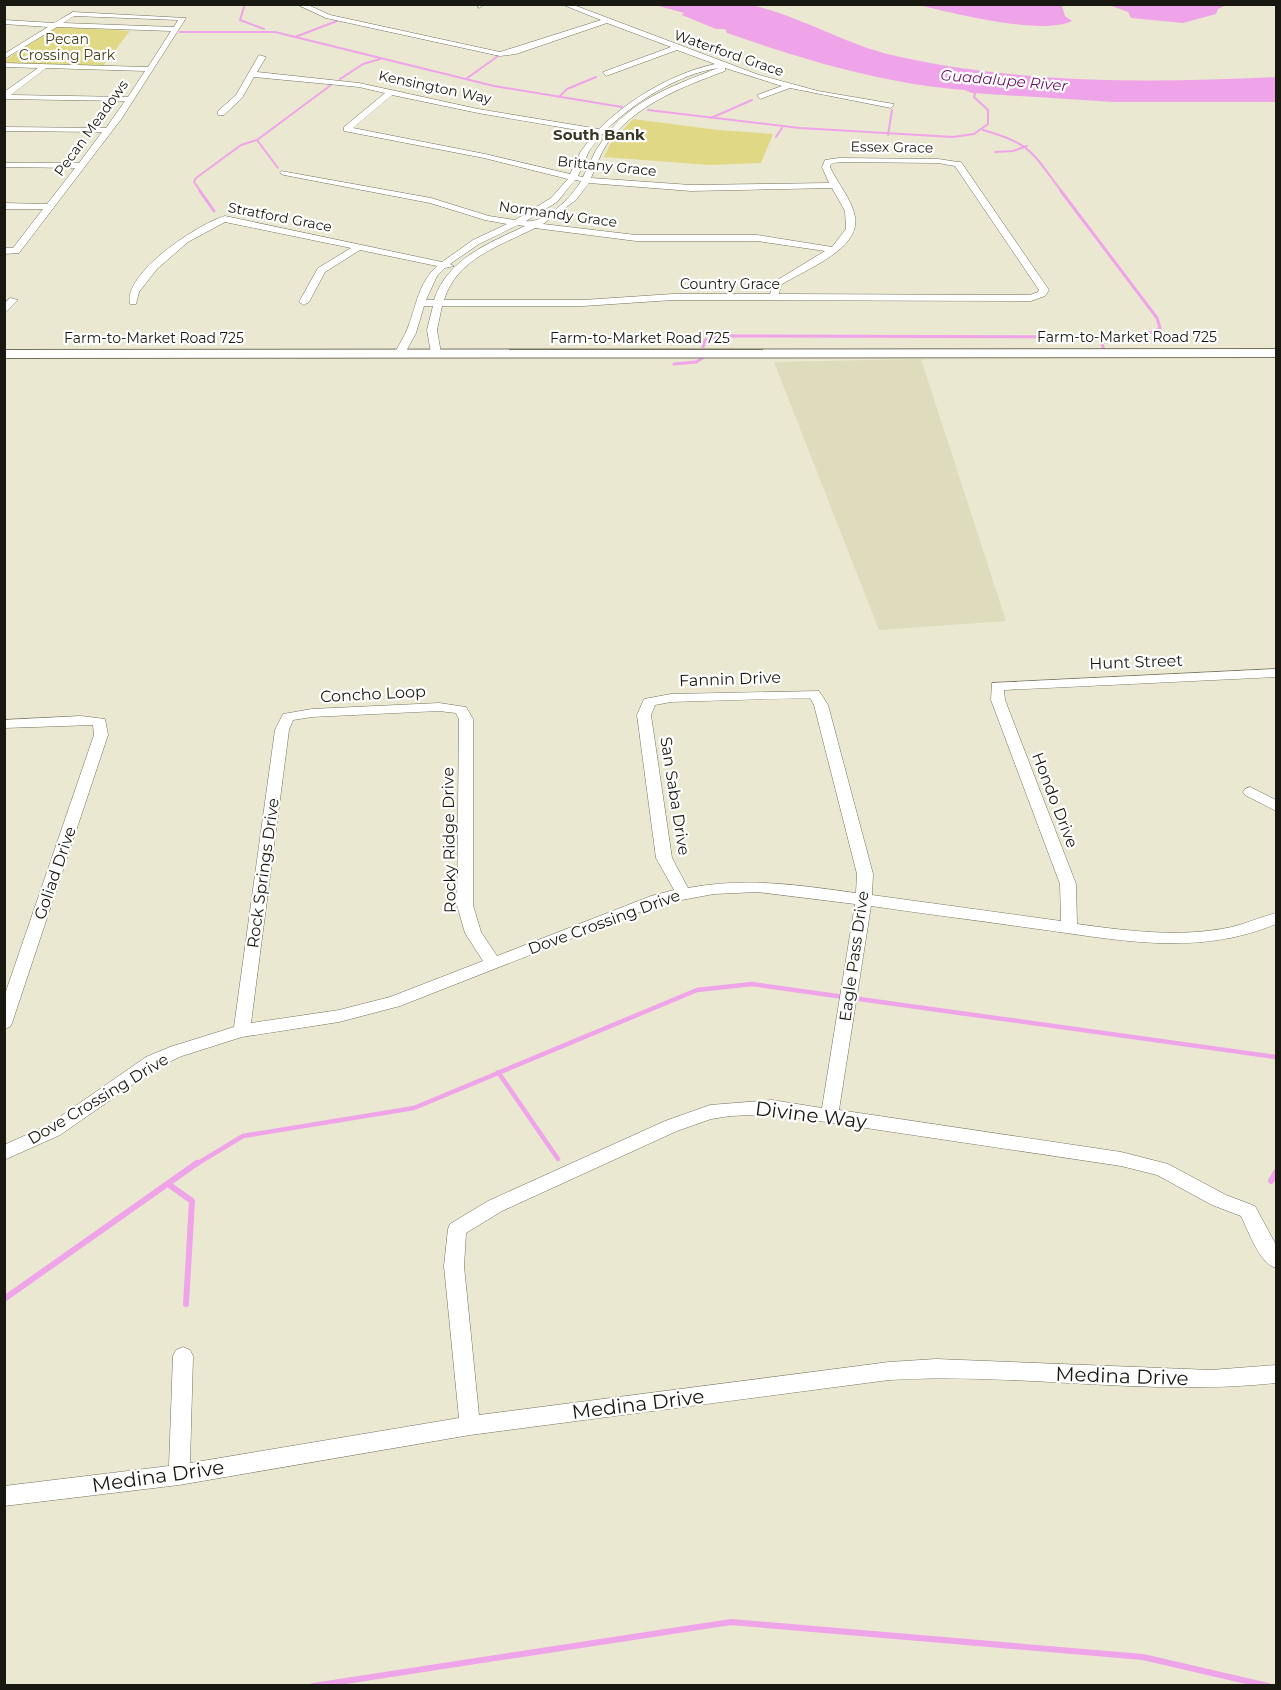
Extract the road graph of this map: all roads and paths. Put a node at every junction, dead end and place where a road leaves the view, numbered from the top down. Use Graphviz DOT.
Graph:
graph roads {
  1 [pos="299,4"];
  2 [pos="564,4"];
  3 [pos="606,21"];
  4 [pos="4,22"];
  5 [pos="56,24"];
  6 [pos="177,29"];
  7 [pos="675,48"];
  8 [pos="4,57"];
  9 [pos="262,57"];
  10 [pos="721,65"];
  11 [pos="4,66"];
  12 [pos="44,68"];
  13 [pos="149,69"];
  14 [pos="250,74"];
  15 [pos="606,74"];
  16 [pos="788,86"];
  17 [pos="392,91"];
  18 [pos="4,96"];
  19 [pos="760,97"];
  20 [pos="129,99"];
  21 [pos="891,106"];
  22 [pos="221,113"];
  23 [pos="4,129"];
  24 [pos="108,130"];
  25 [pos="600,132"];
  26 [pos="612,133"];
  27 [pos="4,165"];
  28 [pos="82,166"];
  29 [pos="284,173"];
  30 [pos="574,177"];
  31 [pos="587,180"];
  32 [pos="834,185"];
  33 [pos="4,206"];
  34 [pos="49,207"];
  35 [pos="516,223"];
  36 [pos="534,224"];
  37 [pos="359,247"];
  38 [pos="834,250"];
  39 [pos="4,251"];
  40 [pos="443,265"];
  41 [pos="458,267"];
  42 [pos="1042,294"];
  43 [pos="775,297"];
  44 [pos="13,300"];
  45 [pos="133,302"];
  46 [pos="304,302"];
  47 [pos="419,303"];
  48 [pos="438,303"];
  49 [pos="5,310"];
  50 [pos="411,333"];
  51 [pos="432,333"];
  52 [pos="400,353"];
  53 [pos="436,353"];
  54 [pos="1276,353"];
  55 [pos="4,354"];
  56 [pos="1276,673"];
  57 [pos="997,686"];
  58 [pos="814,694"];
  59 [pos="649,702"];
  60 [pos="461,710"];
  61 [pos="288,717"];
  62 [pos="4,724"];
  63 [pos="1250,792"];
  64 [pos="1276,806"];
  65 [pos="683,893"];
  66 [pos="864,899"];
  67 [pos="1276,918"];
  68 [pos="1069,928"];
  69 [pos="493,963"];
  70 [pos="4,1023"];
  71 [pos="242,1031"];
  72 [pos="829,1116"];
  73 [pos="4,1153"];
  74 [pos="1276,1260"];
  75 [pos="183,1356"];
  76 [pos="1276,1374"];
  77 [pos="470,1426"];
  78 [pos="179,1475"];
  79 [pos="4,1496"];
  1 -- 3 [label="street"];
  2 -- 3 [label="street, Waterford Grace"];
  3 -- 7 [label="street, Waterford Grace"];
  4 -- 5 [label="street"];
  5 -- 6 [label="street"];
  5 -- 6 [label="street, Pecan Meadows"];
  5 -- 8 [label="street"];
  6 -- 13 [label="street, Pecan Meadows"];
  7 -- 10 [label="street, Waterford Grace"];
  7 -- 15 [label="street"];
  9 -- 14 [label="street"];
  10 -- 16 [label="street, Waterford Grace"];
  10 -- 25 [label="street"];
  10 -- 26 [label="street"];
  11 -- 12 [label="street"];
  12 -- 13 [label="street"];
  12 -- 18 [label="street"];
  13 -- 20 [label="street, Pecan Meadows"];
  14 -- 17 [label="street, Kensington Way"];
  14 -- 22 [label="street"];
  16 -- 19 [label="street"];
  16 -- 21 [label="street, Waterford Grace"];
  17 -- 25 [label="street, Kensington Way"];
  17 -- 30 [label="street, Brittany Grace"];
  18 -- 20 [label="street"];
  20 -- 24 [label="street, Pecan Meadows"];
  23 -- 24 [label="street"];
  24 -- 28 [label="street, Pecan Meadows"];
  25 -- 26 [label="street, Kensington Way"];
  25 -- 30 [label="street"];
  26 -- 31 [label="street"];
  27 -- 28 [label="street"];
  28 -- 34 [label="street, Pecan Meadows"];
  29 -- 35 [label="street, Normandy Grace"];
  30 -- 31 [label="street, Brittany Grace"];
  30 -- 35 [label="street"];
  31 -- 32 [label="street, Brittany Grace"];
  31 -- 36 [label="street"];
  32 -- 38 [label="street"];
  32 -- 42 [label="street, Essex Grace"];
  33 -- 34 [label="street"];
  34 -- 39 [label="street, Pecan Meadows"];
  35 -- 36 [label="street, Normandy Grace"];
  35 -- 40 [label="street"];
  36 -- 38 [label="street, Normandy Grace"];
  36 -- 41 [label="street"];
  37 -- 40 [label="street, Stratford Grace"];
  37 -- 45 [label="street, Stratford Grace"];
  37 -- 46 [label="street"];
  38 -- 43 [label="street"];
  40 -- 41 [label="street, Stratford Grace"];
  40 -- 47 [label="street"];
  41 -- 48 [label="street"];
  42 -- 43 [label="street, Country Grace"];
  43 -- 48 [label="street, Country Grace"];
  44 -- 49 [label="street"];
  47 -- 48 [label="street, Country Grace"];
  47 -- 50 [label="street"];
  48 -- 51 [label="street"];
  50 -- 51 [label="street"];
  50 -- 52 [label="street"];
  51 -- 53 [label="street"];
  52 -- 53 [label="street, Farm-to-Market Road 725"];
  52 -- 55 [label="street, Farm-to-Market Road 725"];
  53 -- 54 [label="street, Farm-to-Market Road 725"];
  56 -- 57 [label="street, Hunt Street"];
  57 -- 68 [label="street, Hondo Drive"];
  58 -- 59 [label="street, Fannin Drive"];
  58 -- 66 [label="street, Eagle Pass Drive"];
  59 -- 65 [label="street, San Saba Drive"];
  60 -- 61 [label="street, Concho Loop"];
  60 -- 69 [label="street, Rocky Ridge Drive"];
  61 -- 71 [label="street, Rock Springs Drive"];
  62 -- 70 [label="street, Goliad Drive"];
  63 -- 64 [label="street"];
  65 -- 66 [label="street, Dove Crossing Drive"];
  65 -- 69 [label="street, Dove Crossing Drive"];
  66 -- 68 [label="street, Dove Crossing Drive"];
  66 -- 72 [label="street, Eagle Pass Drive"];
  67 -- 68 [label="street, Dove Crossing Drive"];
  69 -- 71 [label="street, Dove Crossing Drive"];
  71 -- 73 [label="street, Dove Crossing Drive"];
  72 -- 74 [label="street, Divine Way"];
  72 -- 77 [label="street, Divine Way"];
  75 -- 78 [label="street"];
  76 -- 77 [label="street, Medina Drive"];
  77 -- 78 [label="street, Medina Drive"];
  78 -- 79 [label="street, Medina Drive"];
}
